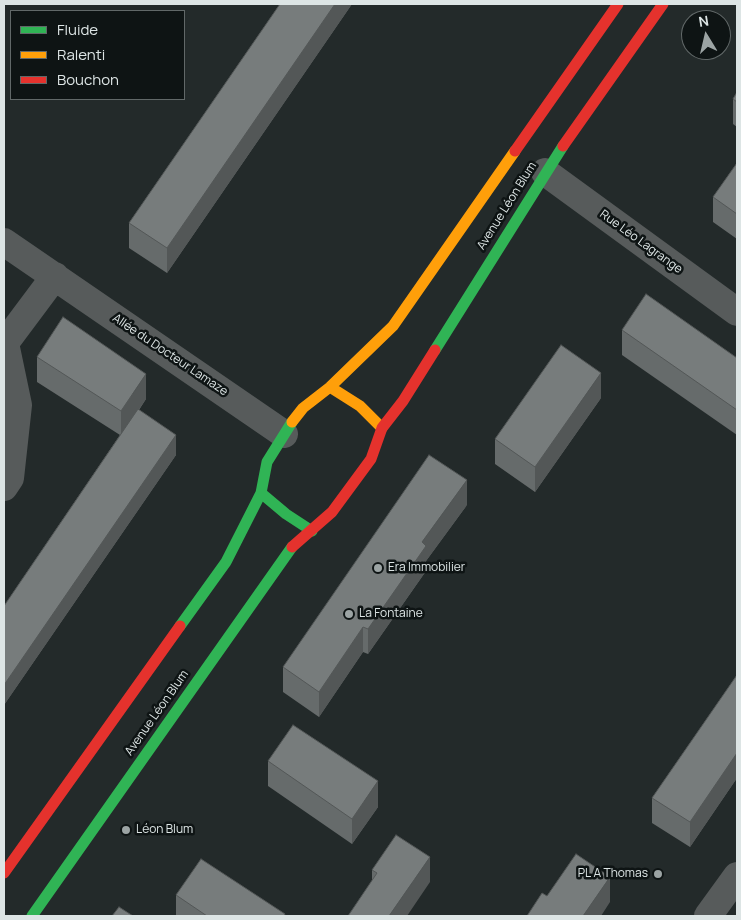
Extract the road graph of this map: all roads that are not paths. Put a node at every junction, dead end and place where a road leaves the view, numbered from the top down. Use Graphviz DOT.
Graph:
graph roads {
  1 [pos="618,4"];
  2 [pos="663,4"];
  3 [pos="545,172"];
  4 [pos="4,242"];
  5 [pos="55,276"];
  6 [pos="737,312"];
  7 [pos="330,387"];
  8 [pos="382,428"];
  9 [pos="284,434"];
  10 [pos="4,487"];
  11 [pos="261,493"];
  12 [pos="312,531"];
  13 [pos="4,873"];
  14 [pos="737,876"];
  15 [pos="32,916"];
  16 [pos="708,916"];
  1 -- 7 [label="main road, Avenue Léon Blum"];
  2 -- 3 [label="main road, Avenue Léon Blum"];
  3 -- 6 [label="street, Rue Léo Lagrange"];
  3 -- 8 [label="main road, Avenue Léon Blum"];
  4 -- 5 [label="street, Allée du Docteur Lamaze"];
  5 -- 9 [label="street, Allée du Docteur Lamaze"];
  5 -- 10 [label="street"];
  7 -- 8 [label="main road"];
  7 -- 9 [label="main road, Avenue Léon Blum"];
  8 -- 12 [label="main road, Avenue Léon Blum"];
  9 -- 11 [label="main road, Avenue Léon Blum"];
  11 -- 12 [label="main road"];
  11 -- 13 [label="main road, Avenue Léon Blum"];
  12 -- 15 [label="main road, Avenue Léon Blum"];
  14 -- 16 [label="street"];
}
